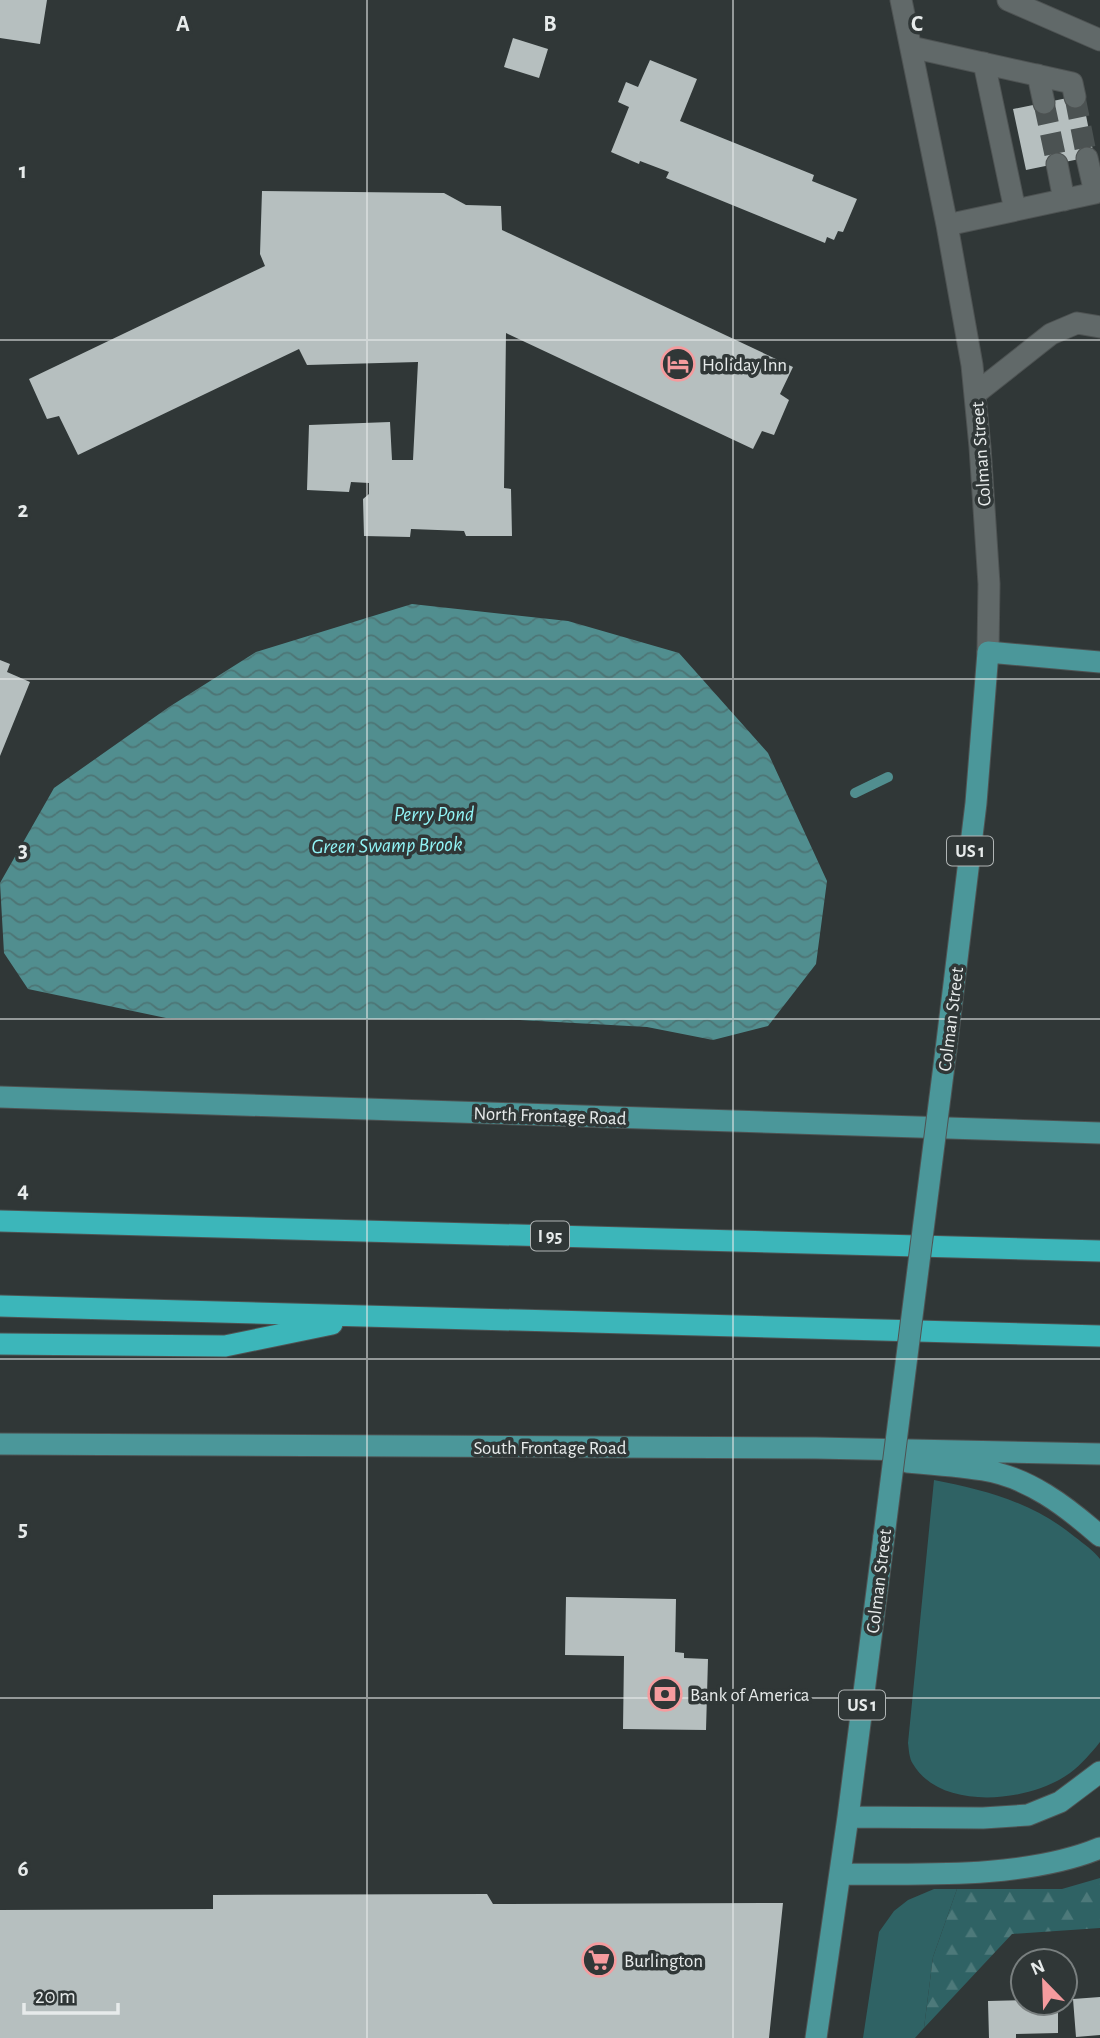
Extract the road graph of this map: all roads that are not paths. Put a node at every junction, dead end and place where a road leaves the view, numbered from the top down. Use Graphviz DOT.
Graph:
graph roads {
  1 [pos="901,0"];
  2 [pos="1008,0"];
  3 [pos="1100,40"];
  4 [pos="911,47"];
  5 [pos="984,63"];
  6 [pos="1038,75"];
  7 [pos="1075,97"];
  8 [pos="1044,103"];
  9 [pos="1087,158"];
  10 [pos="1057,164"];
  11 [pos="1065,200"];
  12 [pos="1015,210"];
  13 [pos="947,225"];
  14 [pos="1100,327"];
  15 [pos="975,394"];
  16 [pos="988,652"];
  17 [pos="1100,662"];
  18 [pos="0,1097"];
  19 [pos="1100,1133"];
  20 [pos="0,1221"];
  21 [pos="1100,1251"];
  22 [pos="0,1306"];
  23 [pos="366,1316"];
  24 [pos="1100,1336"];
  25 [pos="0,1344"];
  26 [pos="0,1444"];
  27 [pos="734,1448"];
  28 [pos="1100,1454"];
  29 [pos="1100,1536"];
  30 [pos="1100,1772"];
  31 [pos="848,1817"];
  32 [pos="1100,1848"];
  33 [pos="840,1874"];
  34 [pos="816,2038"];
  1 -- 4 [label="street, Colman Street"];
  2 -- 3 [label="street"];
  4 -- 5 [label="street"];
  4 -- 13 [label="street, Colman Street"];
  5 -- 6 [label="street"];
  5 -- 12 [label="street"];
  6 -- 7 [label="street"];
  6 -- 8 [label="street"];
  9 -- 11 [label="street"];
  10 -- 11 [label="street"];
  11 -- 12 [label="street"];
  12 -- 13 [label="street"];
  13 -- 15 [label="street, Colman Street"];
  14 -- 15 [label="street"];
  15 -- 16 [label="street, Colman Street"];
  16 -- 17 [label="main road"];
  16 -- 31 [label="main road, Colman Street / US 1, bridge"];
  18 -- 19 [label="main road, North Frontage Road"];
  20 -- 21 [label="highway, I 95"];
  22 -- 23 [label="highway"];
  23 -- 24 [label="highway"];
  23 -- 25 [label="highway"];
  26 -- 27 [label="main road, South Frontage Road"];
  27 -- 28 [label="main road, South Frontage Road"];
  27 -- 29 [label="main road"];
  30 -- 31 [label="main road"];
  31 -- 33 [label="main road, Colman Street / US 1"];
  32 -- 33 [label="main road"];
  33 -- 34 [label="main road, Colman Street / US 1"];
}
